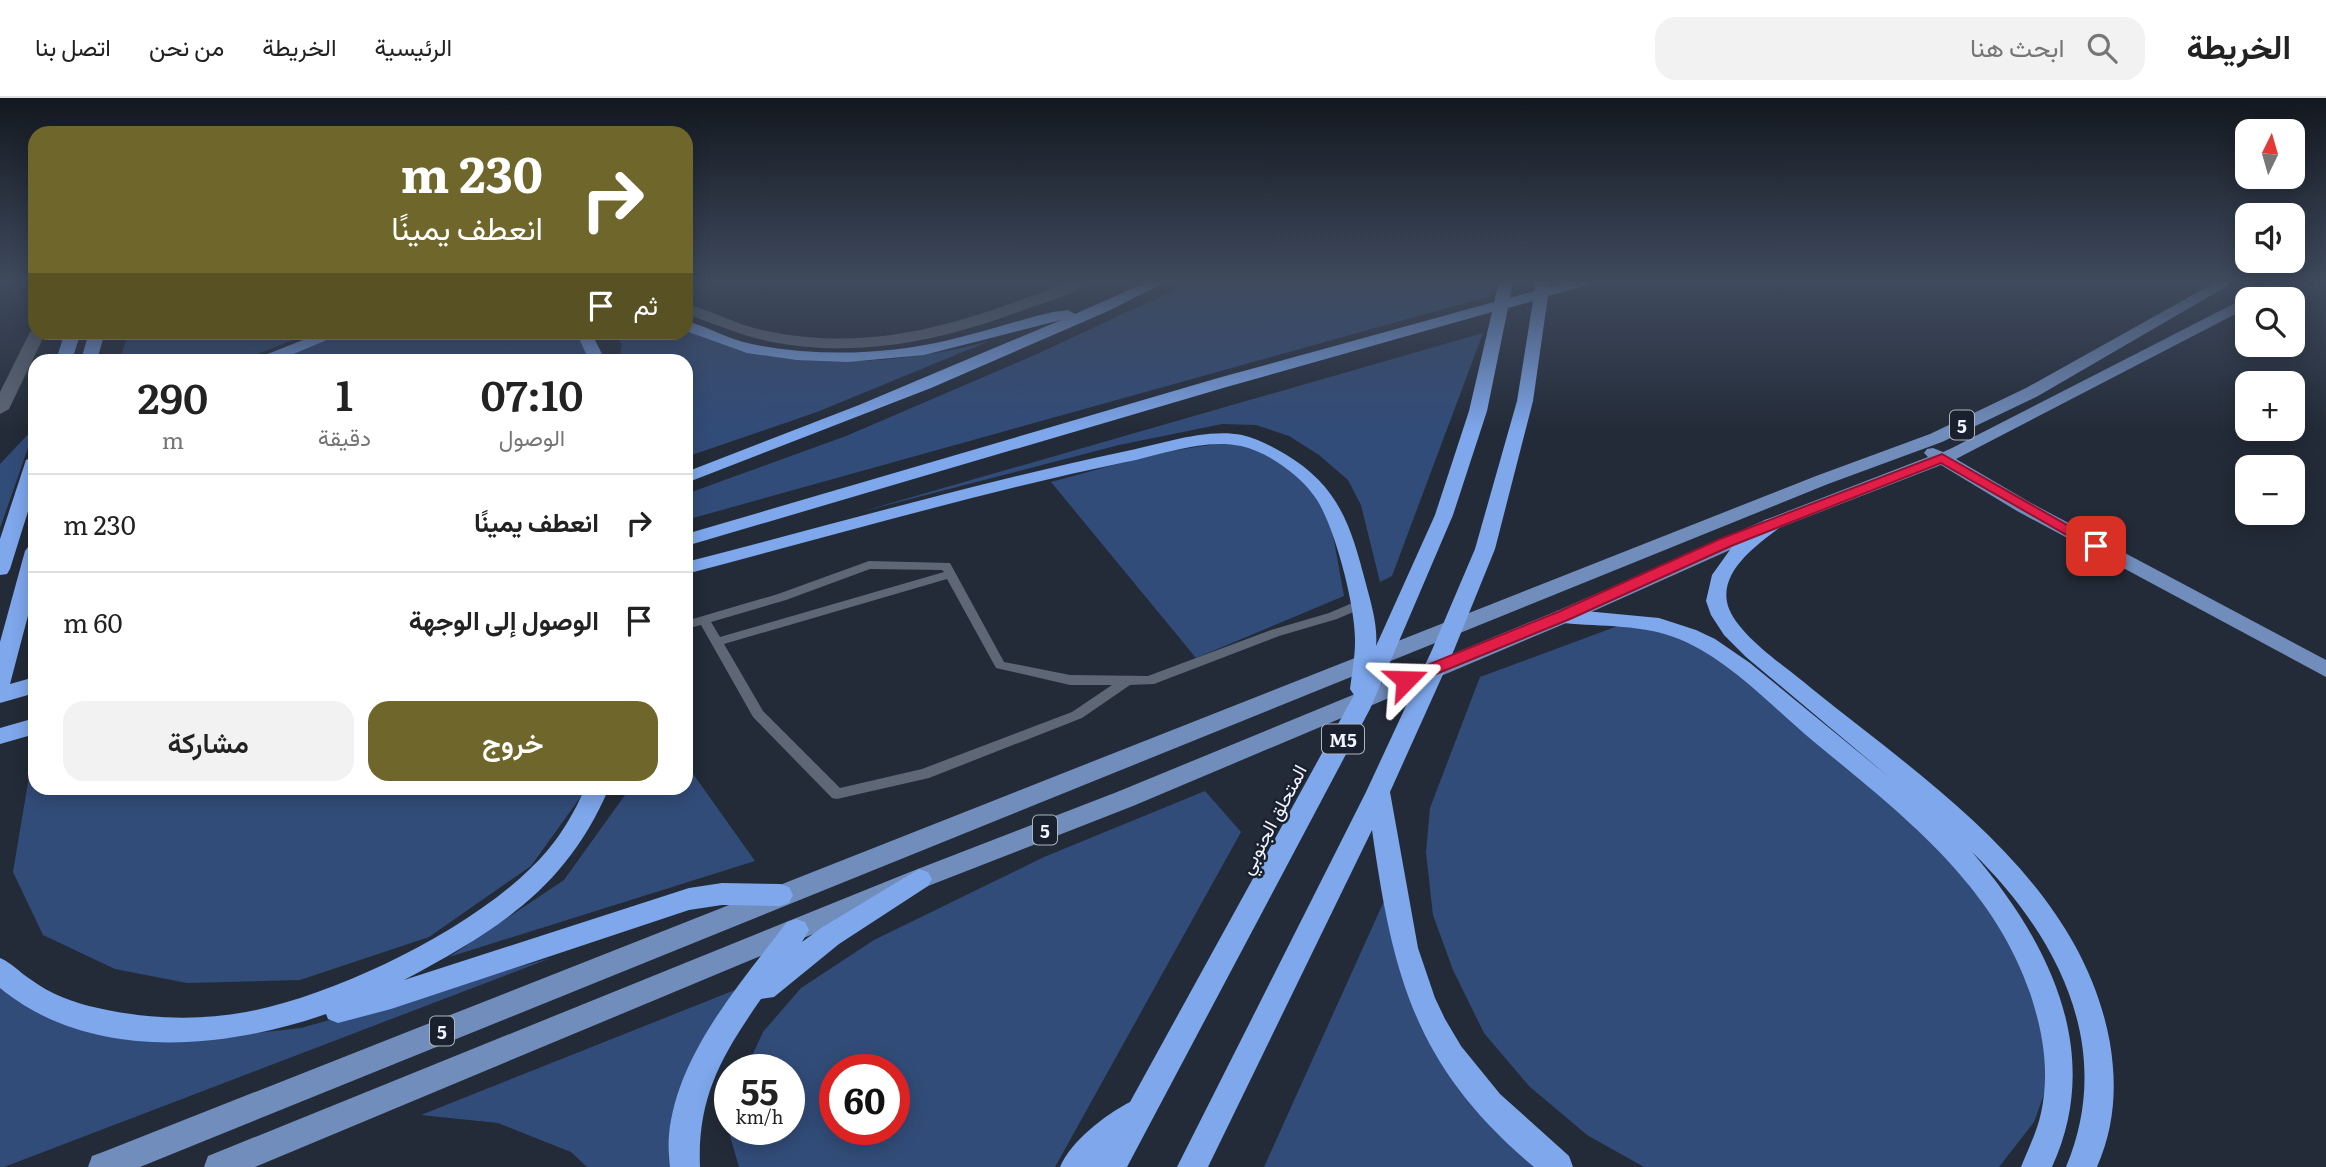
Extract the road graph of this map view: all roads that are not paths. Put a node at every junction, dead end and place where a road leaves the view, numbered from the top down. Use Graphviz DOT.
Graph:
graph roads {
  1 [pos="702,332"];
  2 [pos="757,332"];
  3 [pos="944,332"];
  4 [pos="995,332"];
  5 [pos="1049,332"];
  6 [pos="1403,332"];
  7 [pos="1495,332"];
  8 [pos="1535,332"];
  9 [pos="2138,332"];
  10 [pos="2191,332"];
  11 [pos="34,340"];
  12 [pos="318,340"];
  13 [pos="282,354"];
  14 [pos="2032,391"];
  15 [pos="2057,403"];
  16 [pos="0,409"];
  17 [pos="1928,441"];
  18 [pos="1950,455"];
  19 [pos="693,475"];
  20 [pos="28,482"];
  21 [pos="1772,524"];
  22 [pos="1683,537"];
  23 [pos="693,538"];
  24 [pos="1703,552"];
  25 [pos="693,566"];
  26 [pos="0,569"];
  27 [pos="951,575"];
  28 [pos="28,576"];
  29 [pos="28,581"];
  30 [pos="25,587"];
  31 [pos="1360,604"];
  32 [pos="1564,616"];
  33 [pos="704,620"];
  34 [pos="693,623"];
  35 [pos="717,642"];
  36 [pos="2326,654"];
  37 [pos="2326,669"];
  38 [pos="1128,680"];
  39 [pos="0,682"];
  40 [pos="28,687"];
  41 [pos="0,695"];
  42 [pos="1359,709"];
  43 [pos="28,728"];
  44 [pos="0,736"];
  45 [pos="1378,792"];
  46 [pos="594,795"];
  47 [pos="919,880"];
  48 [pos="780,895"];
  49 [pos="796,930"];
  50 [pos="0,970"];
  51 [pos="741,1008"];
  52 [pos="284,1017"];
  53 [pos="1142,1110"];
  54 [pos="103,1167"];
  55 [pos="219,1167"];
  56 [pos="685,1167"];
  57 [pos="1075,1167"];
  58 [pos="1111,1167"];
  59 [pos="1192,1167"];
  60 [pos="1558,1167"];
  61 [pos="2036,1167"];
  62 [pos="2081,1167"];
  1 -- 4 [label="highway"];
  2 -- 3 [label="street"];
  5 -- 19 [label="highway"];
  6 -- 23 [label="highway"];
  7 -- 42 [label="highway, المتحلق الجنوبي / M5"];
  8 -- 45 [label="highway"];
  9 -- 14 [label="main road, 5"];
  10 -- 15 [label="main road, 5"];
  11 -- 16 [label="street"];
  12 -- 13 [label="highway"];
  14 -- 15 [label="main road"];
  14 -- 17 [label="main road, 5"];
  15 -- 18 [label="main road, 5"];
  17 -- 18 [label="main road"];
  17 -- 22 [label="main road, 5"];
  18 -- 21 [label="main road, 5"];
  18 -- 36 [label="main road"];
  18 -- 37 [label="main road"];
  20 -- 26 [label="highway"];
  21 -- 24 [label="main road, 5"];
  21 -- 62 [label="highway"];
  22 -- 24 [label="main road"];
  22 -- 48 [label="main road, 5"];
  24 -- 32 [label="main road, 5"];
  25 -- 31 [label="highway"];
  27 -- 33 [label="lane"];
  27 -- 35 [label="lane"];
  27 -- 38 [label="lane"];
  28 -- 30 [label="highway"];
  29 -- 30 [label="highway"];
  30 -- 39 [label="highway"];
  31 -- 38 [label="lane"];
  31 -- 42 [label="highway"];
  32 -- 47 [label="main road, 5"];
  32 -- 61 [label="highway"];
  33 -- 34 [label="lane"];
  33 -- 35 [label="lane"];
  35 -- 38 [label="lane"];
  40 -- 41 [label="highway"];
  42 -- 53 [label="highway, المتحلق الجنوبي / M5"];
  43 -- 44 [label="highway"];
  45 -- 59 [label="highway"];
  45 -- 60 [label="highway"];
  46 -- 52 [label="highway"];
  47 -- 49 [label="main road, 5"];
  47 -- 51 [label="highway"];
  48 -- 52 [label="highway"];
  48 -- 54 [label="main road, 5"];
  49 -- 51 [label="highway"];
  49 -- 55 [label="main road, 5"];
  50 -- 52 [label="highway"];
  51 -- 56 [label="highway"];
  53 -- 57 [label="highway"];
  53 -- 58 [label="highway, المتحلق الجنوبي / M5"];
}
